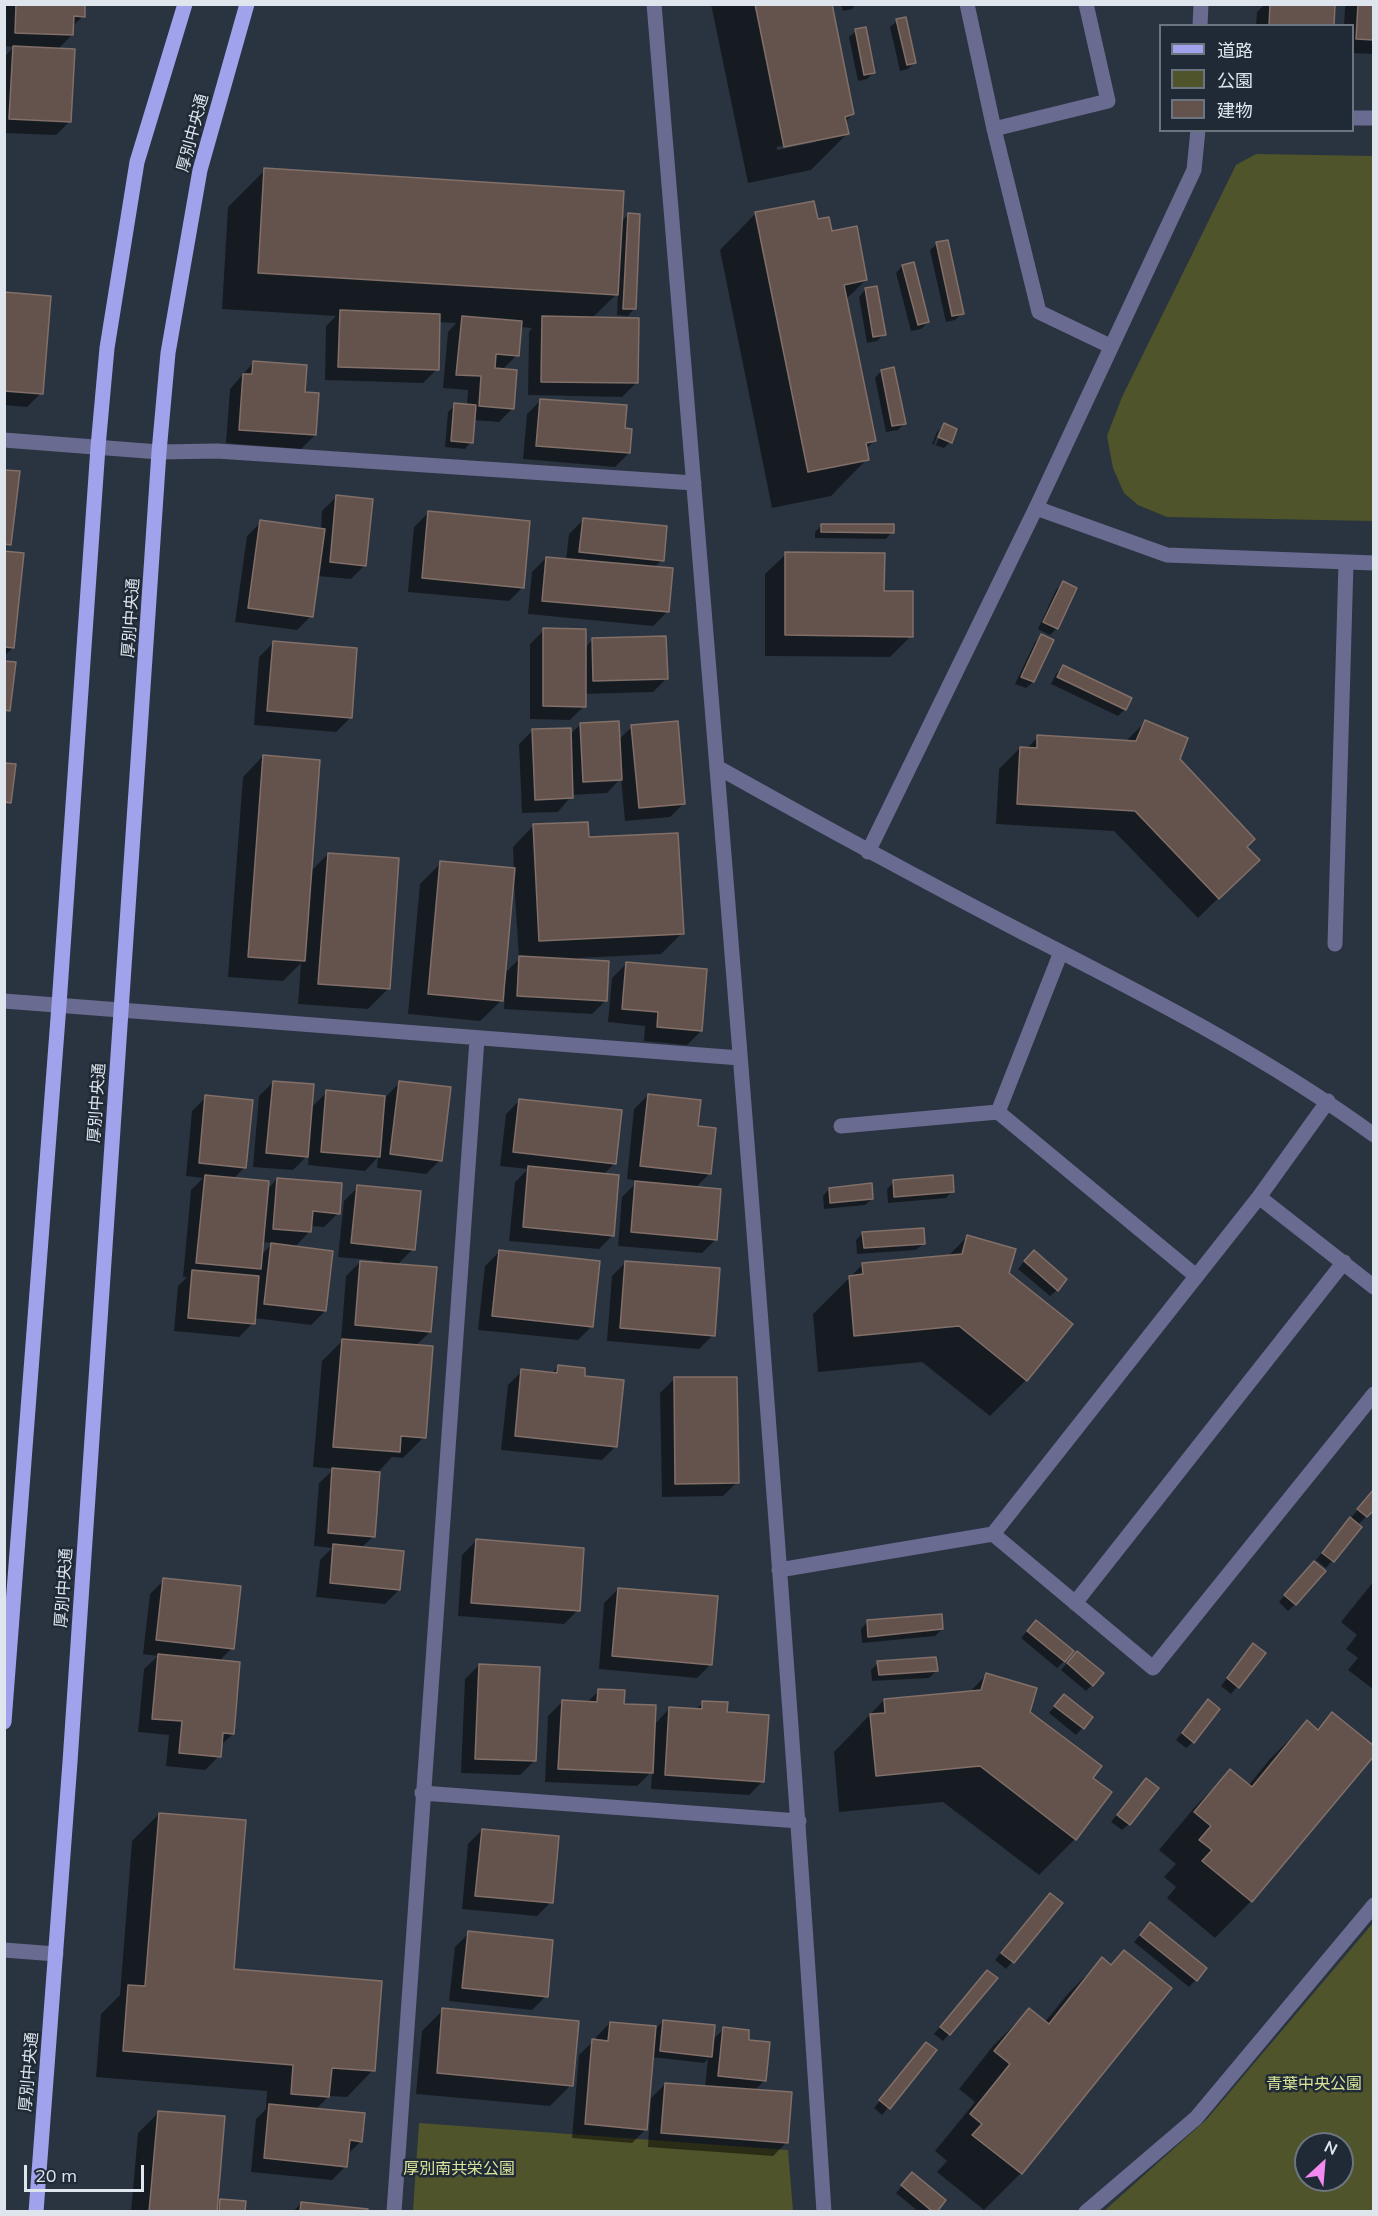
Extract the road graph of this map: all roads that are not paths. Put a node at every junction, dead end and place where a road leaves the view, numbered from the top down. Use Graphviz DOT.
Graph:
graph roads {
  1 [pos="185,4"];
  2 [pos="247,4"];
  3 [pos="654,4"];
  4 [pos="967,4"];
  5 [pos="1086,4"];
  6 [pos="1201,4"];
  7 [pos="1200,24"];
  8 [pos="1354,118"];
  9 [pos="1374,118"];
  10 [pos="994,129"];
  11 [pos="1198,132"];
  12 [pos="1110,346"];
  13 [pos="4,440"];
  14 [pos="98,447"];
  15 [pos="159,452"];
  16 [pos="694,483"];
  17 [pos="1035,508"];
  18 [pos="1346,563"];
  19 [pos="1374,563"];
  20 [pos="717,767"];
  21 [pos="868,852"];
  22 [pos="1335,944"];
  23 [pos="1061,952"];
  24 [pos="4,1001"];
  25 [pos="60,1005"];
  26 [pos="122,1009"];
  27 [pos="477,1039"];
  28 [pos="740,1058"];
  29 [pos="1328,1101"];
  30 [pos="998,1112"];
  31 [pos="842,1126"];
  32 [pos="1374,1134"];
  33 [pos="1259,1197"];
  34 [pos="1344,1262"];
  35 [pos="1196,1276"];
  36 [pos="1374,1287"];
  37 [pos="1374,1394"];
  38 [pos="993,1534"];
  39 [pos="779,1570"];
  40 [pos="1075,1603"];
  41 [pos="4,1722"];
  42 [pos="422,1793"];
  43 [pos="799,1821"];
  44 [pos="1374,1905"];
  45 [pos="4,1950"];
  46 [pos="56,1954"];
  47 [pos="36,2211"];
  48 [pos="394,2211"];
  49 [pos="824,2211"];
  50 [pos="1086,2211"];
  1 -- 14 [label="main road"];
  2 -- 15 [label="main road, 厚別中央通"];
  3 -- 16 [label="street"];
  4 -- 10 [label="street"];
  5 -- 10 [label="street"];
  6 -- 7 [label="street"];
  8 -- 9 [label="street"];
  10 -- 12 [label="street"];
  11 -- 12 [label="street"];
  12 -- 17 [label="street"];
  13 -- 14 [label="street"];
  14 -- 15 [label="street"];
  14 -- 25 [label="main road"];
  15 -- 16 [label="street"];
  15 -- 26 [label="main road, 厚別中央通"];
  16 -- 20 [label="street"];
  17 -- 18 [label="street"];
  17 -- 21 [label="street"];
  18 -- 19 [label="street"];
  18 -- 22 [label="street"];
  20 -- 21 [label="street"];
  20 -- 28 [label="street"];
  21 -- 23 [label="street"];
  23 -- 29 [label="street"];
  23 -- 30 [label="street"];
  24 -- 25 [label="street"];
  25 -- 26 [label="street"];
  25 -- 41 [label="main road"];
  26 -- 27 [label="street"];
  26 -- 46 [label="main road, 厚別中央通"];
  27 -- 28 [label="street"];
  27 -- 42 [label="street"];
  28 -- 39 [label="street"];
  29 -- 32 [label="street"];
  29 -- 33 [label="street"];
  30 -- 31 [label="street"];
  30 -- 35 [label="street"];
  33 -- 34 [label="street"];
  33 -- 35 [label="street"];
  34 -- 36 [label="street"];
  34 -- 40 [label="street"];
  35 -- 38 [label="street"];
  37 -- 40 [label="street"];
  38 -- 39 [label="street"];
  38 -- 40 [label="street"];
  39 -- 43 [label="street"];
  42 -- 43 [label="street"];
  42 -- 48 [label="street"];
  43 -- 49 [label="street"];
  44 -- 50 [label="street"];
  45 -- 46 [label="street"];
  46 -- 47 [label="main road, 厚別中央通"];
}
